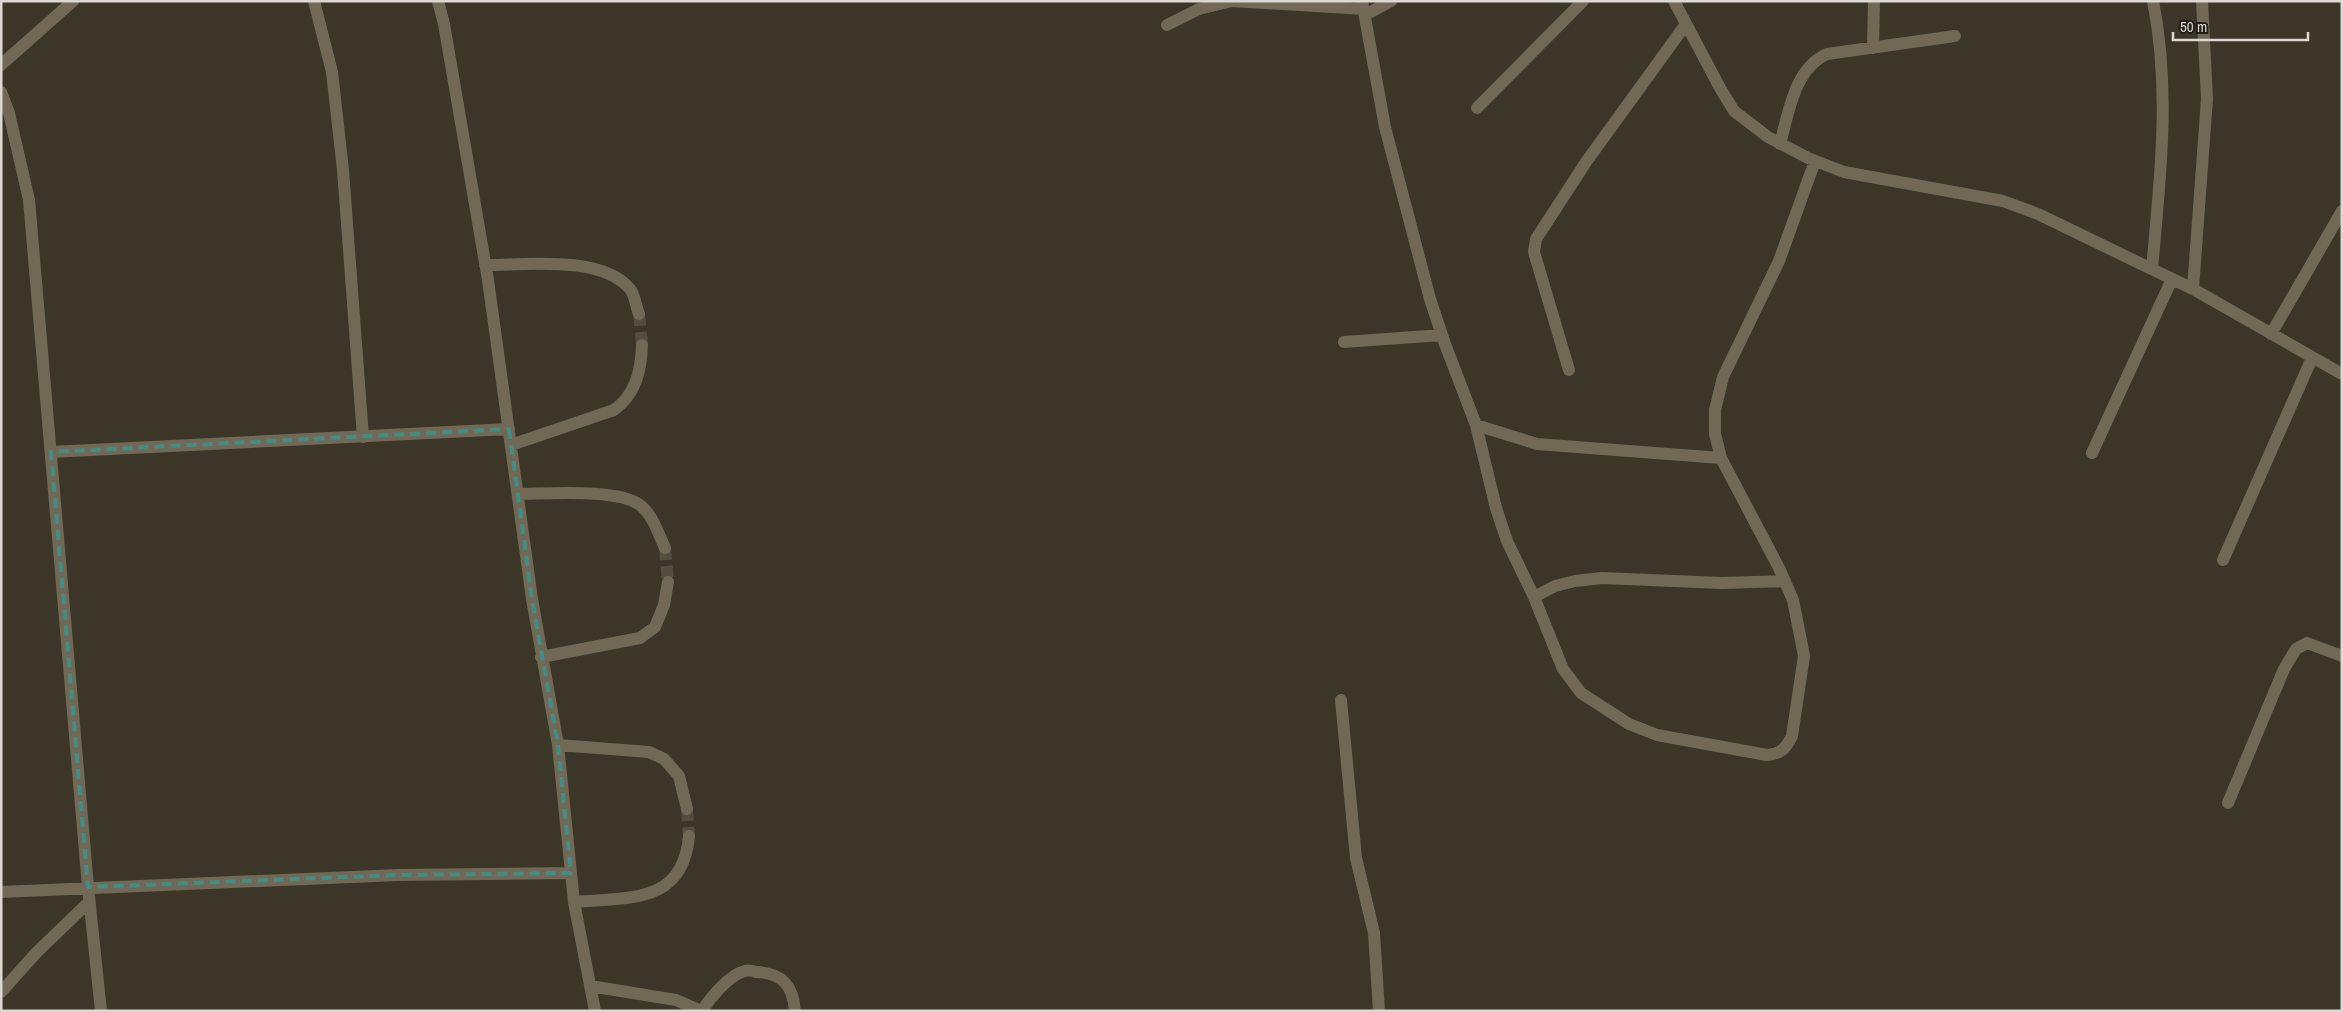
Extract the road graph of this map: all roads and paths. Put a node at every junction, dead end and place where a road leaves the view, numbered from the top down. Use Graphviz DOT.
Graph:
graph roads {
  1 [pos="72,1"];
  2 [pos="314,1"];
  3 [pos="438,1"];
  4 [pos="1391,1"];
  5 [pos="1583,1"];
  6 [pos="1674,1"];
  7 [pos="1874,1"];
  8 [pos="2153,1"];
  9 [pos="2202,1"];
  10 [pos="1364,9"];
  11 [pos="1686,24"];
  12 [pos="1167,25"];
  13 [pos="1955,36"];
  14 [pos="1874,48"];
  15 [pos="1,65"];
  16 [pos="1,92"];
  17 [pos="1477,108"];
  18 [pos="1780,144"];
  19 [pos="1815,161"];
  20 [pos="2342,210"];
  21 [pos="486,264"];
  22 [pos="2152,269"];
  23 [pos="2172,279"];
  24 [pos="2193,289"];
  25 [pos="639,314"];
  26 [pos="2271,334"];
  27 [pos="1442,335"];
  28 [pos="1344,342"];
  29 [pos="642,345"];
  30 [pos="2312,358"];
  31 [pos="1569,370"];
  32 [pos="2342,374"];
  33 [pos="1476,425"];
  34 [pos="509,429"];
  35 [pos="363,437"];
  36 [pos="511,445"];
  37 [pos="51,452"];
  38 [pos="2092,452"];
  39 [pos="1721,458"];
  40 [pos="518,494"];
  41 [pos="664,548"];
  42 [pos="2223,560"];
  43 [pos="1785,581"];
  44 [pos="668,582"];
  45 [pos="1534,597"];
  46 [pos="2342,656"];
  47 [pos="542,657"];
  48 [pos="1341,700"];
  49 [pos="558,745"];
  50 [pos="2228,803"];
  51 [pos="687,809"];
  52 [pos="689,836"];
  53 [pos="572,873"];
  54 [pos="88,887"];
  55 [pos="1,892"];
  56 [pos="89,902"];
  57 [pos="574,902"];
  58 [pos="590,986"];
  59 [pos="1,992"];
  60 [pos="101,1011"];
  61 [pos="595,1011"];
  62 [pos="701,1011"];
  63 [pos="795,1011"];
  64 [pos="1379,1011"];
  1 -- 15 [label="street"];
  2 -- 35 [label="street"];
  3 -- 21 [label="street"];
  4 -- 10 [label="street"];
  5 -- 17 [label="street"];
  6 -- 11 [label="street"];
  7 -- 14 [label="street"];
  8 -- 22 [label="street"];
  9 -- 24 [label="street"];
  10 -- 12 [label="street"];
  10 -- 27 [label="street"];
  11 -- 18 [label="street"];
  11 -- 31 [label="street"];
  13 -- 14 [label="street"];
  14 -- 18 [label="street"];
  16 -- 37 [label="street"];
  18 -- 19 [label="street"];
  19 -- 22 [label="street"];
  19 -- 39 [label="street"];
  20 -- 26 [label="street"];
  21 -- 25 [label="street"];
  21 -- 34 [label="street"];
  22 -- 23 [label="street"];
  23 -- 24 [label="street"];
  23 -- 38 [label="street"];
  24 -- 26 [label="street"];
  26 -- 30 [label="street"];
  27 -- 28 [label="street"];
  27 -- 33 [label="street"];
  29 -- 36 [label="street"];
  30 -- 32 [label="street"];
  30 -- 42 [label="street"];
  33 -- 39 [label="street"];
  33 -- 45 [label="street"];
  34 -- 35 [label="street"];
  34 -- 36 [label="street"];
  35 -- 37 [label="street"];
  36 -- 40 [label="street"];
  37 -- 54 [label="street"];
  39 -- 43 [label="street"];
  40 -- 41 [label="street"];
  40 -- 47 [label="street"];
  43 -- 45 [label="street"];
  43 -- 45 [label="street"];
  44 -- 47 [label="street"];
  46 -- 50 [label="street"];
  47 -- 49 [label="street"];
  48 -- 64 [label="street"];
  49 -- 51 [label="street"];
  49 -- 53 [label="street"];
  52 -- 57 [label="street"];
  53 -- 54 [label="street"];
  53 -- 57 [label="street"];
  54 -- 55 [label="street"];
  54 -- 56 [label="street"];
  56 -- 59 [label="street"];
  56 -- 60 [label="street"];
  57 -- 58 [label="street"];
  58 -- 61 [label="street"];
  58 -- 62 [label="street"];
  62 -- 63 [label="street"];
}
